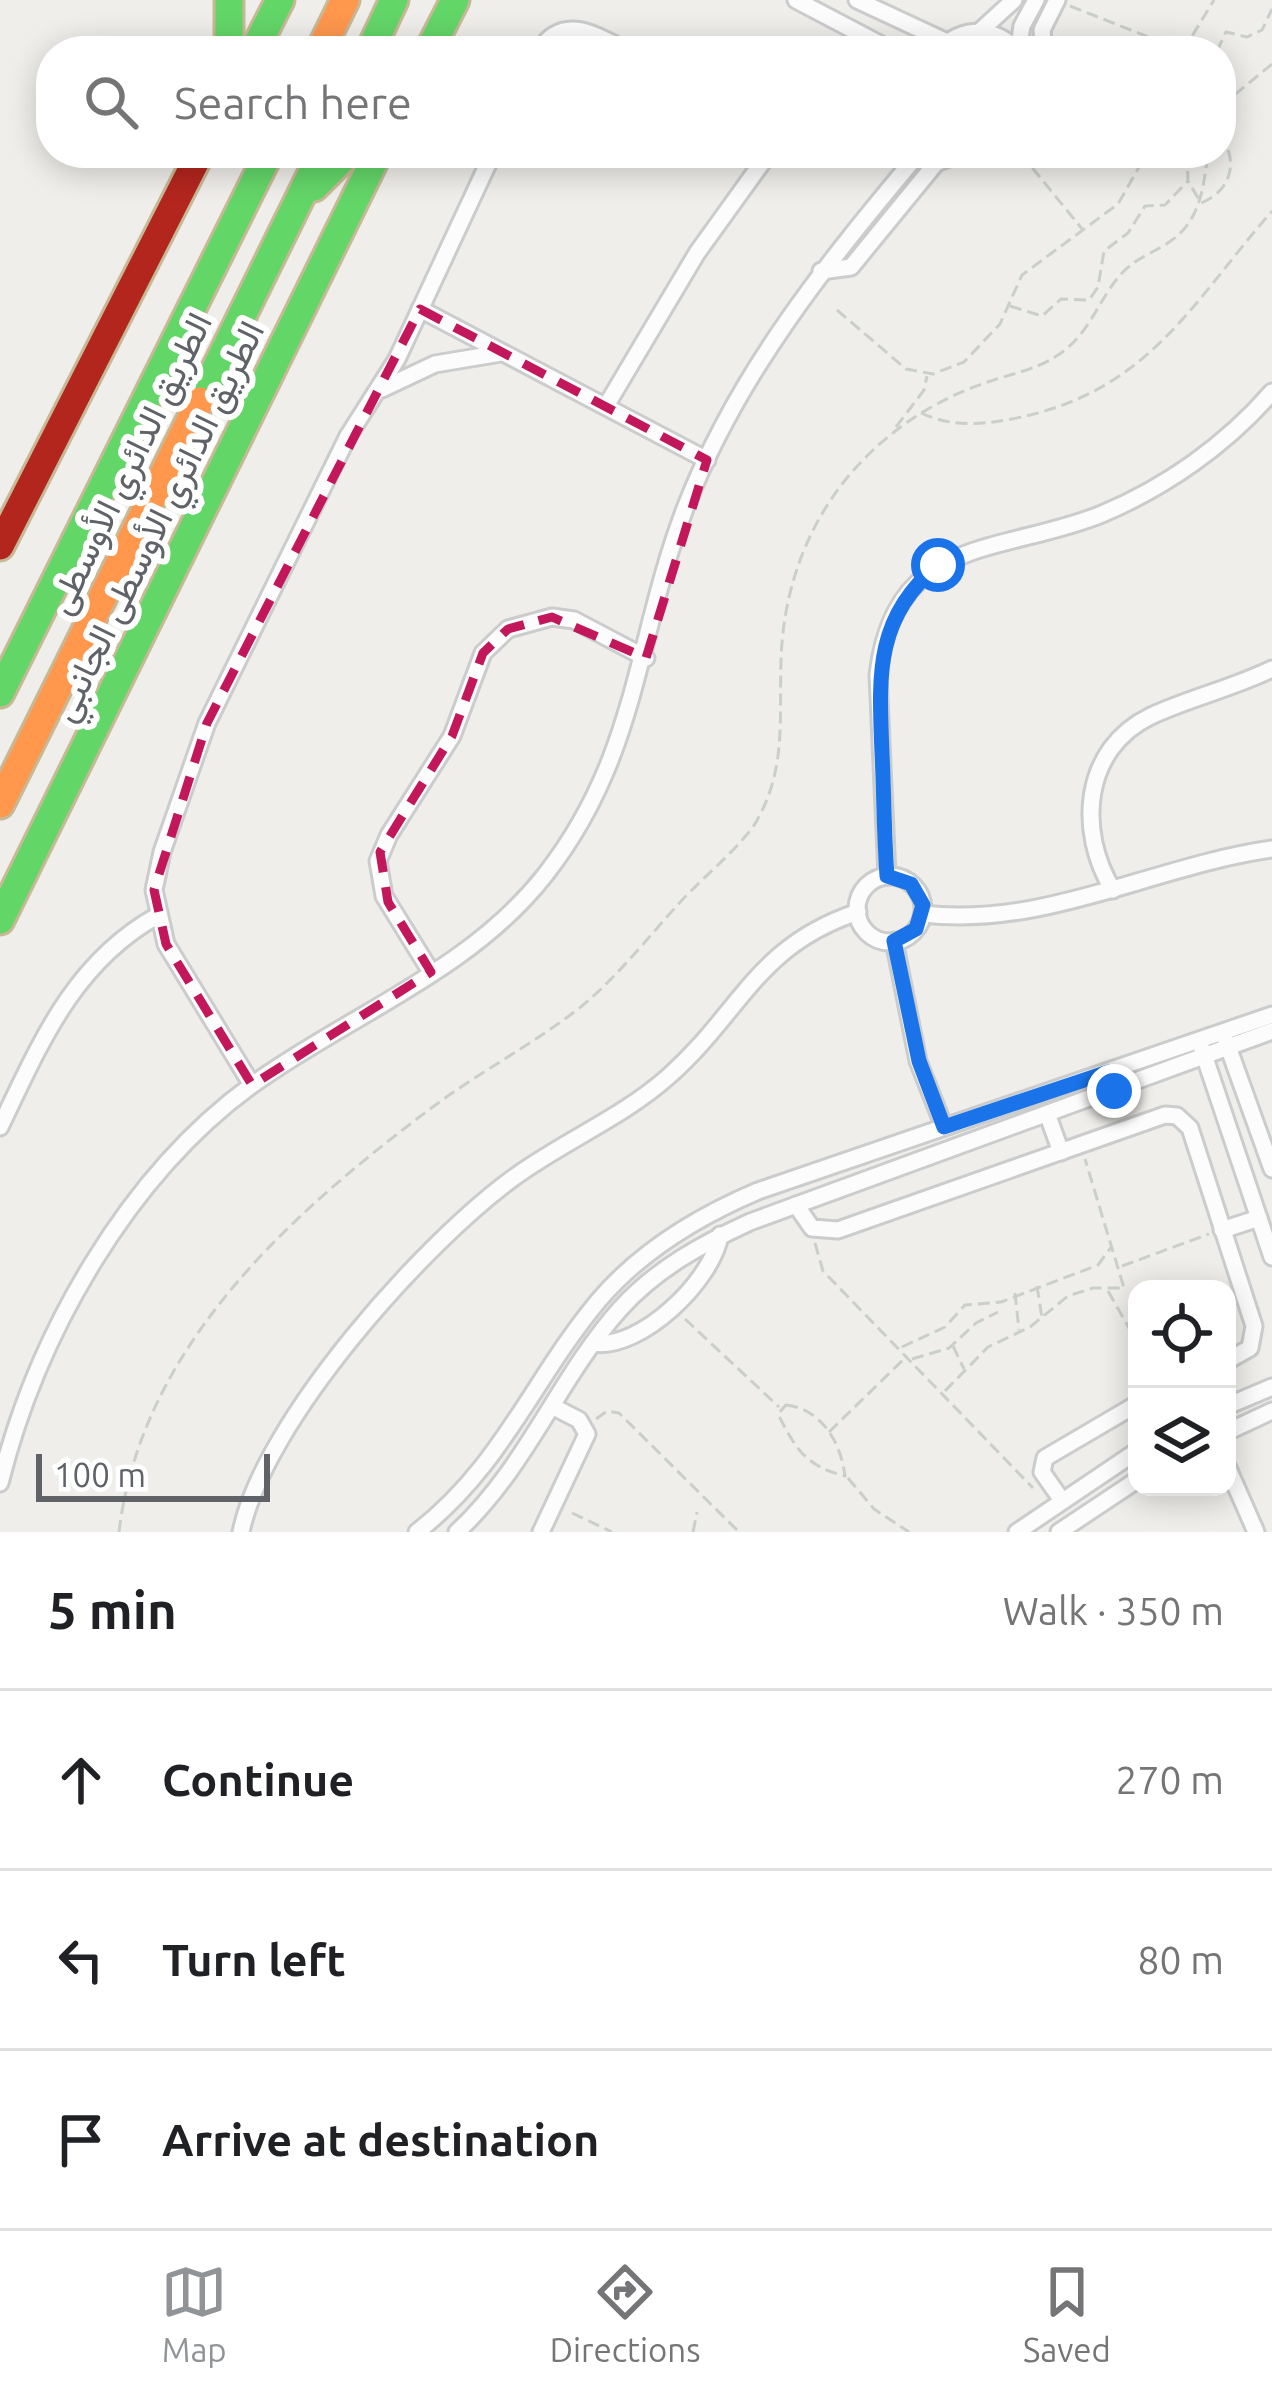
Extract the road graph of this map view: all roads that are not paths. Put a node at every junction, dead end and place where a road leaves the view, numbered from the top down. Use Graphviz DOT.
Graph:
graph roads {
  1 [pos="229,0"];
  2 [pos="280,0"];
  3 [pos="345,0"];
  4 [pos="394,0"];
  5 [pos="455,0"];
  6 [pos="796,0"];
  7 [pos="856,0"];
  8 [pos="1014,0"];
  9 [pos="1036,0"];
  10 [pos="1057,0"];
  11 [pos="979,32"];
  12 [pos="860,34"];
  13 [pos="229,36"];
  14 [pos="262,36"];
  15 [pos="327,36"];
  16 [pos="377,36"];
  17 [pos="437,36"];
  18 [pos="554,36"];
  19 [pos="599,36"];
  20 [pos="864,36"];
  21 [pos="923,36"];
  22 [pos="968,36"];
  23 [pos="997,36"];
  24 [pos="1020,36"];
  25 [pos="1043,36"];
  26 [pos="192,168"];
  27 [pos="262,168"];
  28 [pos="315,168"];
  29 [pos="333,168"];
  30 [pos="371,168"];
  31 [pos="486,168"];
  32 [pos="758,168"];
  33 [pos="907,168"];
  34 [pos="932,168"];
  35 [pos="297,205"];
  36 [pos="821,271"];
  37 [pos="421,309"];
  38 [pos="505,353"];
  39 [pos="379,390"];
  40 [pos="1272,392"];
  41 [pos="606,406"];
  42 [pos="707,460"];
  43 [pos="0,546"];
  44 [pos="646,658"];
  45 [pos="1272,669"];
  46 [pos="0,693"];
  47 [pos="0,804"];
  48 [pos="1272,849"];
  49 [pos="887,876"];
  50 [pos="1114,890"];
  51 [pos="858,912"];
  52 [pos="923,914"];
  53 [pos="157,916"];
  54 [pos="0,920"];
  55 [pos="894,941"];
  56 [pos="431,972"];
  57 [pos="1272,1016"];
  58 [pos="1272,1031"];
  59 [pos="1226,1040"];
  60 [pos="1202,1048"];
  61 [pos="1108,1072"];
  62 [pos="252,1085"];
  63 [pos="1114,1091"];
  64 [pos="1048,1116"];
  65 [pos="0,1127"];
  66 [pos="944,1127"];
  67 [pos="1061,1152"];
  68 [pos="1272,1169"];
  69 [pos="796,1205"];
  70 [pos="1259,1218"];
  71 [pos="1222,1230"];
  72 [pos="720,1235"];
  73 [pos="1272,1257"];
  74 [pos="593,1343"];
  75 [pos="1236,1356"];
  76 [pos="1272,1387"];
  77 [pos="1236,1402"];
  78 [pos="552,1406"];
  79 [pos="1128,1408"];
  80 [pos="1272,1411"];
  81 [pos="1236,1428"];
  82 [pos="1128,1457"];
  83 [pos="0,1483"];
  84 [pos="1128,1486"];
  85 [pos="1236,1492"];
  86 [pos="1056,1503"];
  87 [pos="1249,1530"];
  88 [pos="241,1532"];
  89 [pos="417,1532"];
  90 [pos="457,1532"];
  91 [pos="541,1532"];
  92 [pos="1017,1532"];
  93 [pos="1059,1532"];
  1 -- 13 [label="highway"];
  2 -- 14 [label="highway"];
  3 -- 15 [label="highway"];
  4 -- 16 [label="highway"];
  5 -- 17 [label="highway"];
  6 -- 12 [label="street"];
  7 -- 21 [label="street"];
  8 -- 11 [label="street"];
  9 -- 24 [label="street"];
  10 -- 25 [label="street"];
  11 -- 22 [label="street"];
  11 -- 23 [label="street"];
  12 -- 20 [label="street"];
  18 -- 19 [label="street"];
  26 -- 43 [label="highway"];
  27 -- 46 [label="highway, الطريق الدائري الأوسطى"];
  28 -- 35 [label="highway, الطريق الدائري الأوسطى"];
  29 -- 35 [label="highway"];
  30 -- 54 [label="highway, الطريق الدائري الأوسطى الجانبي"];
  31 -- 37 [label="street"];
  32 -- 41 [label="street"];
  33 -- 36 [label="street"];
  34 -- 36 [label="street"];
  35 -- 47 [label="highway, الطريق الدائري الأوسطى"];
  36 -- 42 [label="street"];
  37 -- 38 [label="street"];
  37 -- 39 [label="street"];
  38 -- 39 [label="street"];
  38 -- 41 [label="street"];
  39 -- 53 [label="street"];
  40 -- 49 [label="street"];
  41 -- 42 [label="street"];
  42 -- 44 [label="street"];
  44 -- 56 [label="street"];
  44 -- 56 [label="street"];
  45 -- 50 [label="street"];
  48 -- 50 [label="street"];
  49 -- 51 [label="street"];
  49 -- 52 [label="street"];
  50 -- 52 [label="street"];
  51 -- 55 [label="street"];
  51 -- 88 [label="street"];
  52 -- 55 [label="street"];
  53 -- 62 [label="street"];
  53 -- 65 [label="street"];
  55 -- 66 [label="street"];
  56 -- 62 [label="street"];
  57 -- 59 [label="street"];
  58 -- 59 [label="street"];
  59 -- 60 [label="street"];
  59 -- 68 [label="street"];
  60 -- 61 [label="street"];
  60 -- 63 [label="street"];
  60 -- 70 [label="street"];
  61 -- 63 [label="street"];
  61 -- 66 [label="street"];
  62 -- 83 [label="street"];
  63 -- 64 [label="street"];
  64 -- 67 [label="street"];
  64 -- 69 [label="street"];
  66 -- 89 [label="street"];
  67 -- 69 [label="street"];
  67 -- 71 [label="street"];
  69 -- 72 [label="street"];
  70 -- 71 [label="street"];
  70 -- 73 [label="street"];
  71 -- 75 [label="street"];
  72 -- 74 [label="street"];
  72 -- 74 [label="street"];
  74 -- 78 [label="street"];
  76 -- 77 [label="street"];
  78 -- 90 [label="street"];
  78 -- 91 [label="street"];
  79 -- 86 [label="street"];
  80 -- 81 [label="street"];
  82 -- 86 [label="street"];
  84 -- 93 [label="street"];
  85 -- 87 [label="street"];
  86 -- 92 [label="street"];
}
